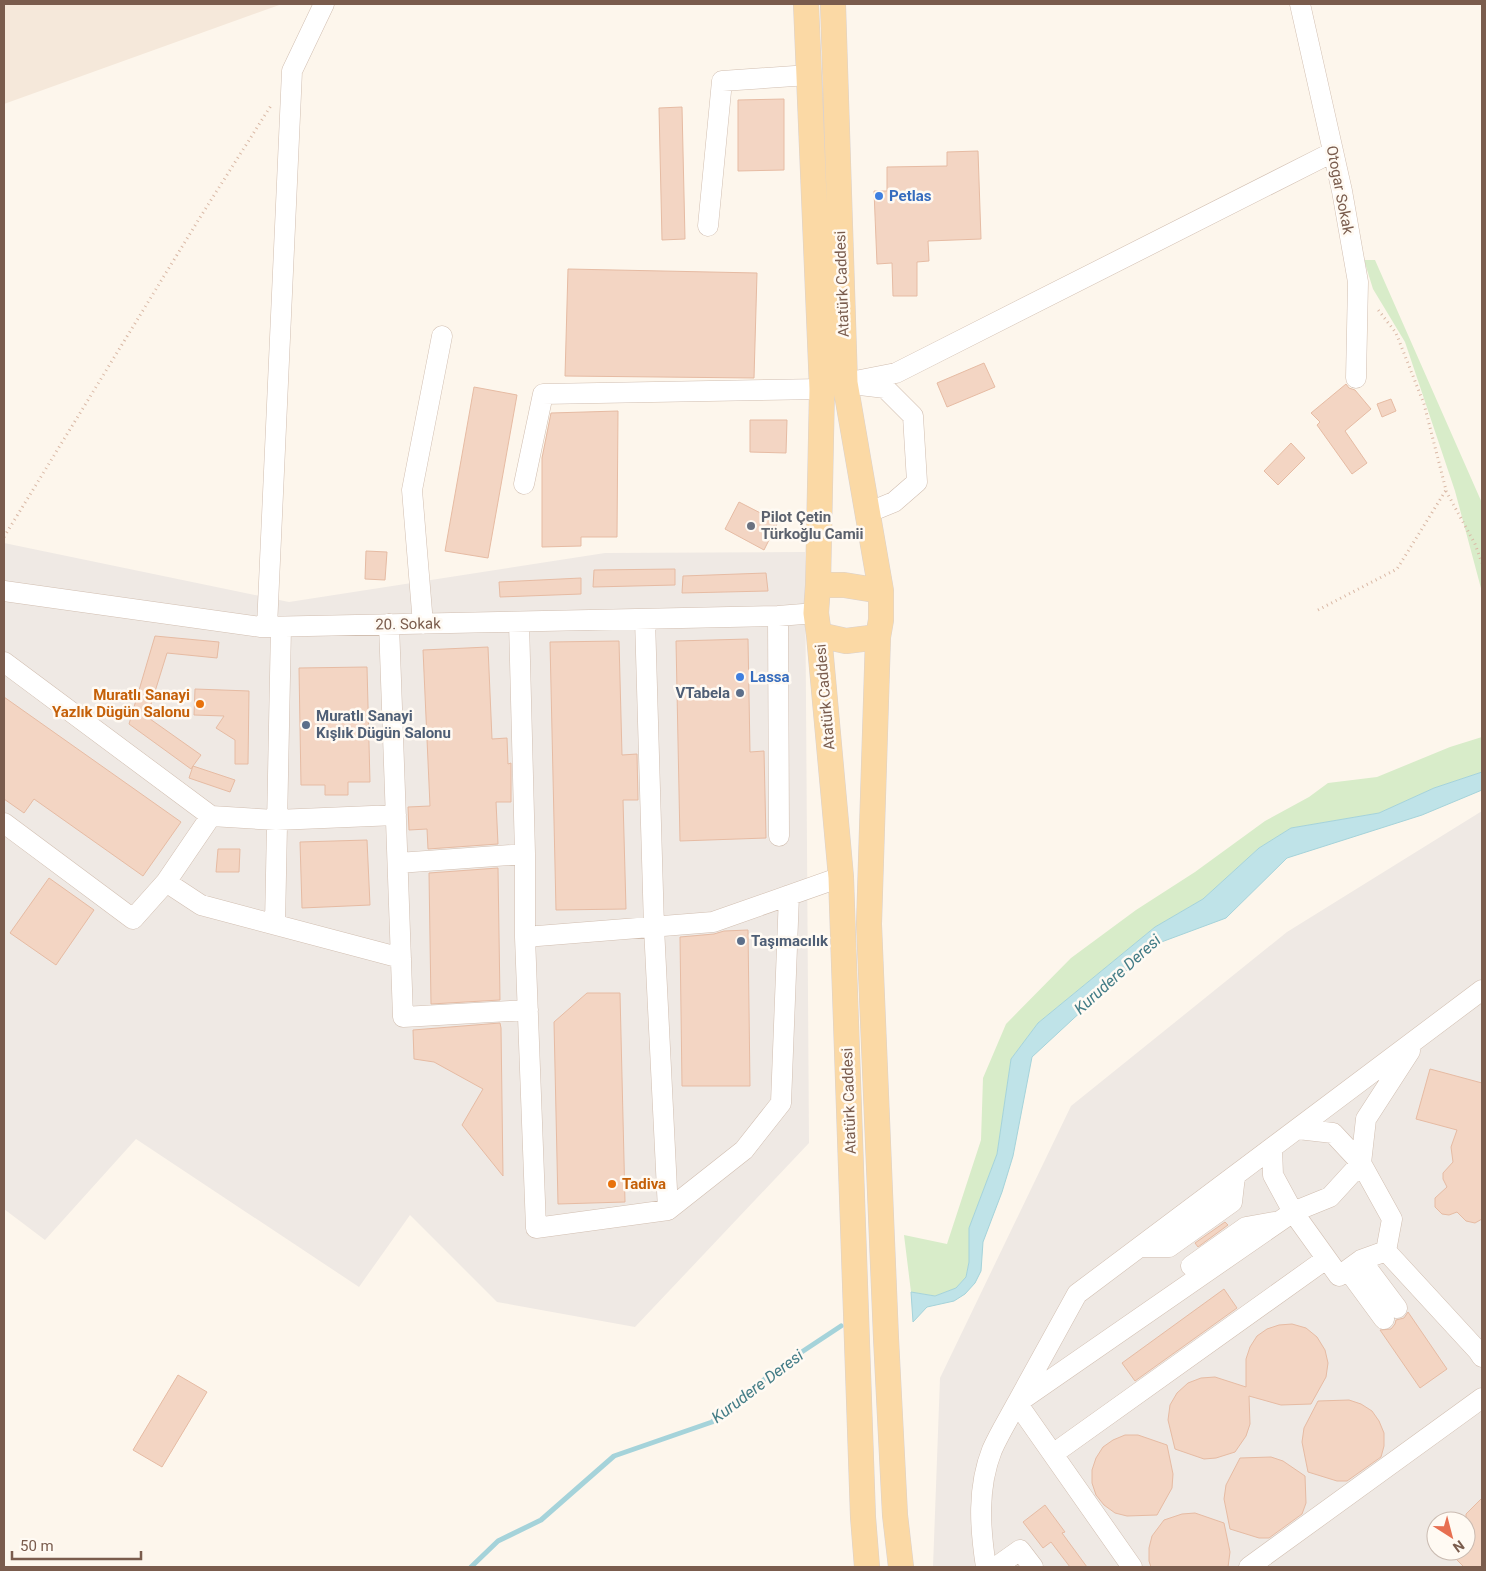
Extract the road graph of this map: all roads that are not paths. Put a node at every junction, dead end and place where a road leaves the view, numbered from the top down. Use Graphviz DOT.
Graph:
graph roads {
  1 [pos="324,4"];
  2 [pos="806,4"];
  3 [pos="833,4"];
  4 [pos="1300,4"];
  5 [pos="809,75"];
  6 [pos="1333,152"];
  7 [pos="708,226"];
  8 [pos="442,336"];
  9 [pos="1356,378"];
  10 [pos="834,386"];
  11 [pos="524,484"];
  12 [pos="868,513"];
  13 [pos="818,585"];
  14 [pos="4,591"];
  15 [pos="881,591"];
  16 [pos="778,616"];
  17 [pos="645,619"];
  18 [pos="519,622"];
  19 [pos="389,624"];
  20 [pos="424,624"];
  21 [pos="817,624"];
  22 [pos="274,627"];
  23 [pos="878,637"];
  24 [pos="4,662"];
  25 [pos="396,815"];
  26 [pos="211,816"];
  27 [pos="276,820"];
  28 [pos="4,823"];
  29 [pos="780,836"];
  30 [pos="525,854"];
  31 [pos="398,863"];
  32 [pos="841,877"];
  33 [pos="166,882"];
  34 [pos="789,895"];
  35 [pos="275,924"];
  36 [pos="654,927"];
  37 [pos="525,937"];
  38 [pos="401,958"];
  39 [pos="1482,990"];
  40 [pos="528,1010"];
  41 [pos="1418,1038"];
  42 [pos="1298,1129"];
  43 [pos="1272,1148"];
  44 [pos="1361,1163"];
  45 [pos="668,1210"];
  46 [pos="1287,1216"];
  47 [pos="1386,1251"];
  48 [pos="1326,1259"];
  49 [pos="1355,1265"];
  50 [pos="1390,1313"];
  51 [pos="1481,1352"];
  52 [pos="1482,1398"];
  53 [pos="1017,1403"];
  54 [pos="1053,1454"];
  55 [pos="867,1567"];
  56 [pos="901,1567"];
  57 [pos="986,1567"];
  58 [pos="996,1567"];
  59 [pos="1033,1567"];
  60 [pos="1132,1567"];
  61 [pos="1249,1567"];
  1 -- 22 [label="street"];
  2 -- 5 [label="main road, Atatürk Caddesi"];
  3 -- 10 [label="main road, Atatürk Caddesi"];
  4 -- 6 [label="street, Otogar Sokak"];
  5 -- 7 [label="street"];
  5 -- 10 [label="main road, Atatürk Caddesi"];
  6 -- 9 [label="street, Otogar Sokak"];
  6 -- 10 [label="street"];
  8 -- 20 [label="street"];
  10 -- 11 [label="street"];
  10 -- 12 [label="main road, Atatürk Caddesi"];
  10 -- 12 [label="street"];
  10 -- 13 [label="main road, Atatürk Caddesi"];
  12 -- 15 [label="main road, Atatürk Caddesi"];
  13 -- 15 [label="main road"];
  13 -- 21 [label="main road, Atatürk Caddesi"];
  14 -- 22 [label="street, 20. Sokak"];
  15 -- 23 [label="main road, Atatürk Caddesi"];
  16 -- 17 [label="street, 20. Sokak"];
  16 -- 21 [label="street, 20. Sokak"];
  16 -- 29 [label="street"];
  17 -- 18 [label="street, 20. Sokak"];
  17 -- 36 [label="street"];
  18 -- 20 [label="street, 20. Sokak"];
  18 -- 30 [label="street"];
  19 -- 20 [label="street, 20. Sokak"];
  19 -- 22 [label="street, 20. Sokak"];
  19 -- 25 [label="street"];
  21 -- 23 [label="main road"];
  21 -- 32 [label="main road, Atatürk Caddesi"];
  22 -- 27 [label="street"];
  23 -- 56 [label="main road, Atatürk Caddesi"];
  24 -- 26 [label="street"];
  25 -- 27 [label="street"];
  25 -- 31 [label="street"];
  26 -- 27 [label="street"];
  26 -- 33 [label="street"];
  27 -- 35 [label="street"];
  28 -- 33 [label="street"];
  30 -- 31 [label="street"];
  30 -- 37 [label="street"];
  31 -- 38 [label="street"];
  32 -- 34 [label="street"];
  32 -- 55 [label="main road, Atatürk Caddesi"];
  33 -- 35 [label="street"];
  34 -- 36 [label="street"];
  34 -- 45 [label="street"];
  35 -- 38 [label="street"];
  36 -- 37 [label="street"];
  36 -- 45 [label="street"];
  37 -- 40 [label="street"];
  38 -- 40 [label="street"];
  39 -- 41 [label="street"];
  40 -- 45 [label="street"];
  41 -- 42 [label="street"];
  41 -- 44 [label="street"];
  42 -- 43 [label="street"];
  42 -- 44 [label="street"];
  43 -- 46 [label="street"];
  43 -- 53 [label="street"];
  44 -- 46 [label="street"];
  44 -- 47 [label="street"];
  46 -- 48 [label="street"];
  46 -- 53 [label="street"];
  47 -- 49 [label="street"];
  47 -- 51 [label="street"];
  48 -- 49 [label="street"];
  48 -- 54 [label="street"];
  49 -- 50 [label="street"];
  52 -- 61 [label="street"];
  53 -- 54 [label="street"];
  53 -- 57 [label="street"];
  54 -- 60 [label="street"];
  58 -- 59 [label="street"];
}
